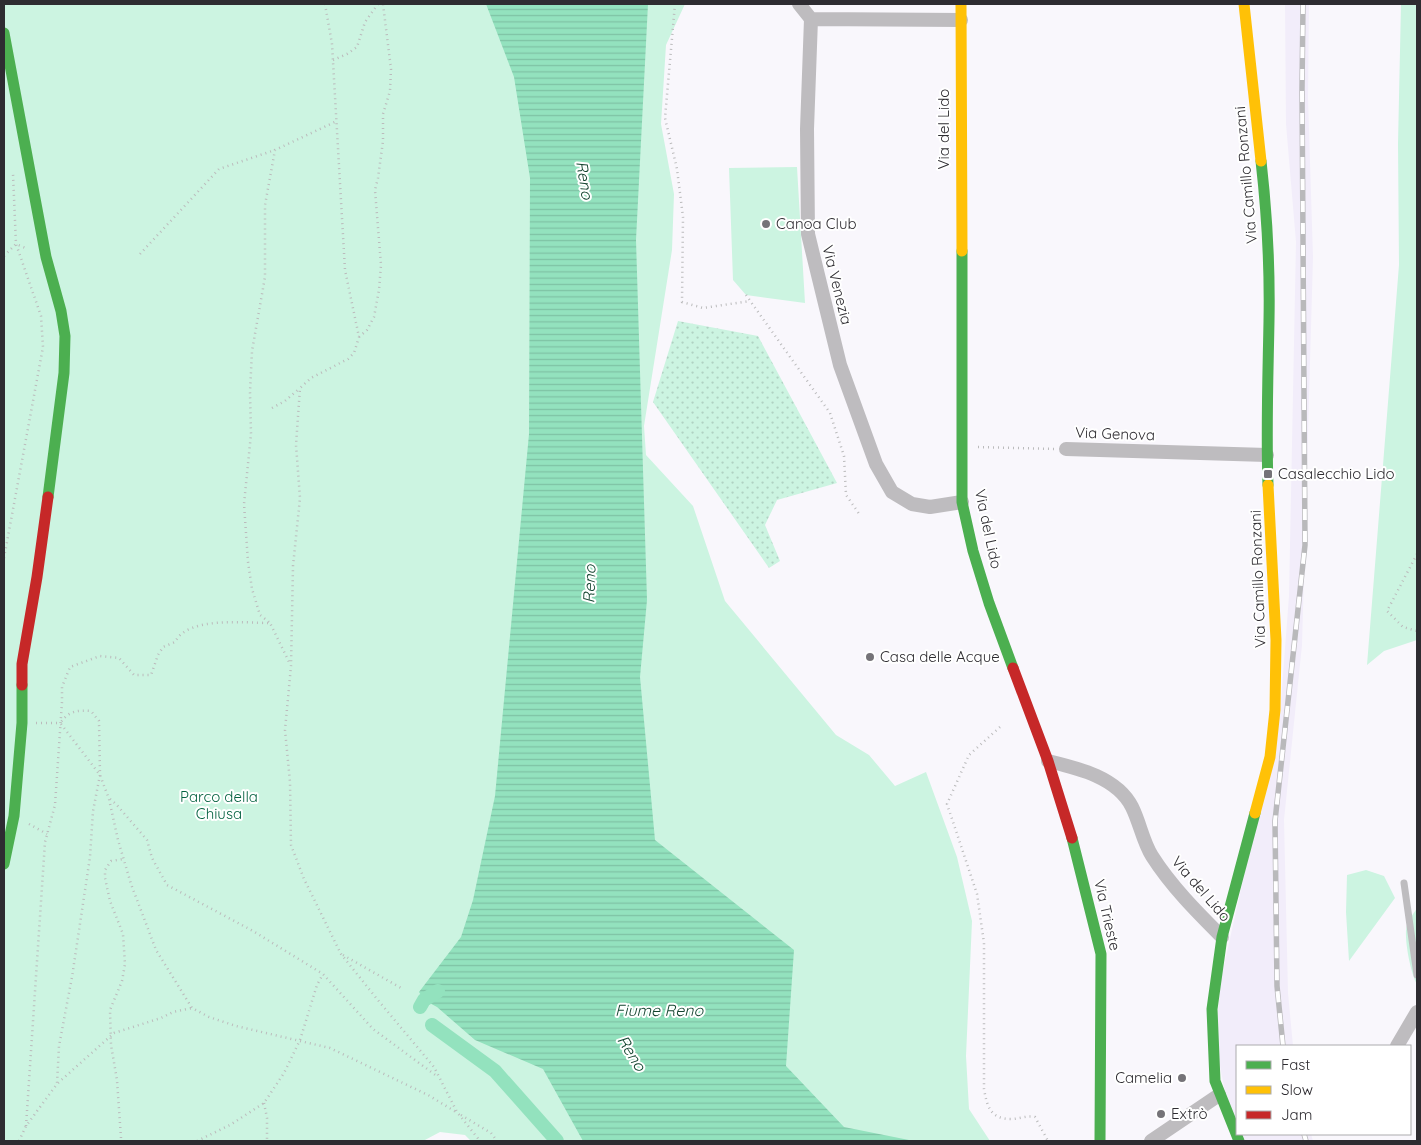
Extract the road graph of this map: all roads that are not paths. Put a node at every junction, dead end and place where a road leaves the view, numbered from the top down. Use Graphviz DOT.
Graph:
graph roads {
  1 [pos="799,4"];
  2 [pos="961,4"];
  3 [pos="1244,4"];
  4 [pos="811,19"];
  5 [pos="961,20"];
  6 [pos="4,33"];
  7 [pos="1066,449"];
  8 [pos="1267,455"];
  9 [pos="962,502"];
  10 [pos="1048,761"];
  11 [pos="4,864"];
  12 [pos="1404,883"];
  13 [pos="1222,937"];
  14 [pos="1417,975"];
  15 [pos="1417,1012"];
  16 [pos="1398,1045"];
  17 [pos="1219,1095"];
  18 [pos="1236,1134"];
  19 [pos="1100,1141"];
  20 [pos="1151,1141"];
  1 -- 4 [label="street"];
  2 -- 5 [label="street, Via del Lido"];
  3 -- 8 [label="street, Via Camillo Ronzani"];
  4 -- 5 [label="street"];
  4 -- 9 [label="street, Via Venezia"];
  5 -- 9 [label="street, Via del Lido"];
  6 -- 11 [label="street"];
  7 -- 8 [label="street, Via Genova"];
  8 -- 13 [label="street, Via Camillo Ronzani"];
  9 -- 10 [label="street, Via del Lido"];
  10 -- 13 [label="street, Via del Lido"];
  10 -- 19 [label="street, Via Trieste"];
  12 -- 14 [label="lane"];
  13 -- 17 [label="street, Via Camillo Ronzani"];
  15 -- 16 [label="street"];
  17 -- 18 [label="street, Via Camillo Ronzani"];
  17 -- 20 [label="street"];
}
